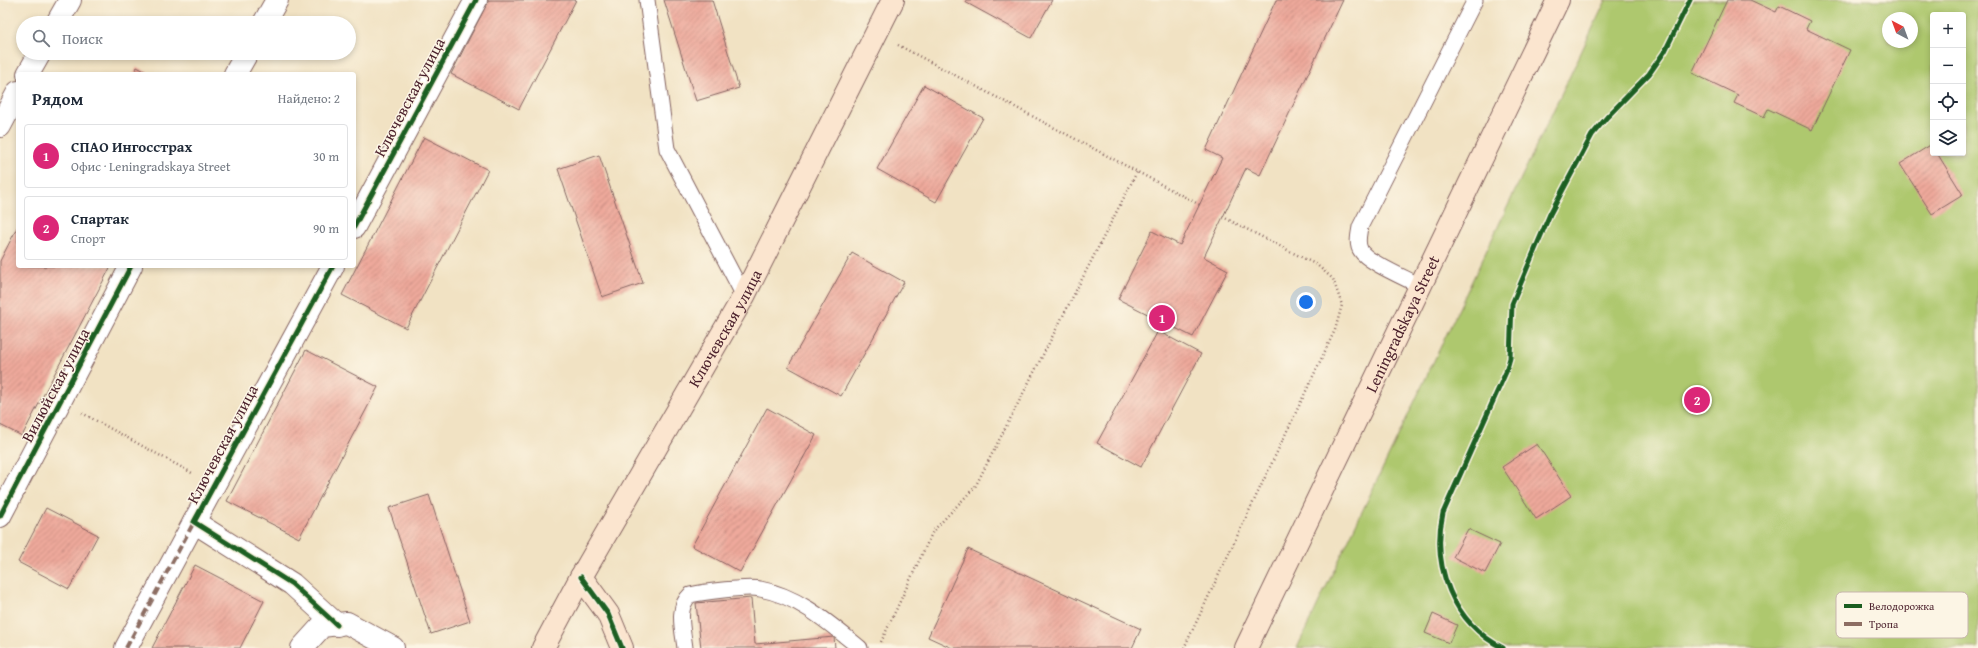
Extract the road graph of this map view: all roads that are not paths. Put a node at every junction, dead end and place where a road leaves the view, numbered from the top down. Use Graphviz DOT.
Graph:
graph roads {
  1 [pos="70,0"];
  2 [pos="277,0"];
  3 [pos="476,0"];
  4 [pos="647,0"];
  5 [pos="893,0"];
  6 [pos="1475,0"];
  7 [pos="1558,0"];
  8 [pos="61,16"];
  9 [pos="268,16"];
  10 [pos="36,60"];
  11 [pos="243,60"];
  12 [pos="29,72"];
  13 [pos="236,72"];
  14 [pos="16,96"];
  15 [pos="0,126"];
  16 [pos="356,223"];
  17 [pos="130,268"];
  18 [pos="332,268"];
  19 [pos="1420,286"];
  20 [pos="744,296"];
  21 [pos="0,516"];
  22 [pos="194,522"];
  23 [pos="581,577"];
  24 [pos="337,625"];
  25 [pos="370,642"];
  26 [pos="126,648"];
  27 [pos="302,648"];
  28 [pos="393,648"];
  29 [pos="543,648"];
  30 [pos="622,648"];
  31 [pos="685,648"];
  32 [pos="860,648"];
  33 [pos="1246,648"];
  1 -- 8 [label="street"];
  2 -- 9 [label="street"];
  3 -- 16 [label="street, Ключевская улица"];
  4 -- 20 [label="lane"];
  5 -- 20 [label="main road, Ключевская улица"];
  6 -- 19 [label="lane"];
  7 -- 19 [label="main road, Leningradskaya Street"];
  10 -- 12 [label="street"];
  11 -- 13 [label="street"];
  14 -- 15 [label="street"];
  17 -- 21 [label="street, Вилюйская улица"];
  18 -- 22 [label="street, Ключевская улица"];
  19 -- 33 [label="main road, Leningradskaya Street"];
  20 -- 23 [label="main road, Ключевская улица"];
  22 -- 24 [label="street, Ключевская улица"];
  22 -- 26 [label="street, Ключевская улица"];
  23 -- 29 [label="main road, Ключевская улица"];
  23 -- 30 [label="main road"];
  24 -- 25 [label="street"];
  24 -- 27 [label="street"];
  25 -- 28 [label="street"];
  31 -- 32 [label="lane"];
}
